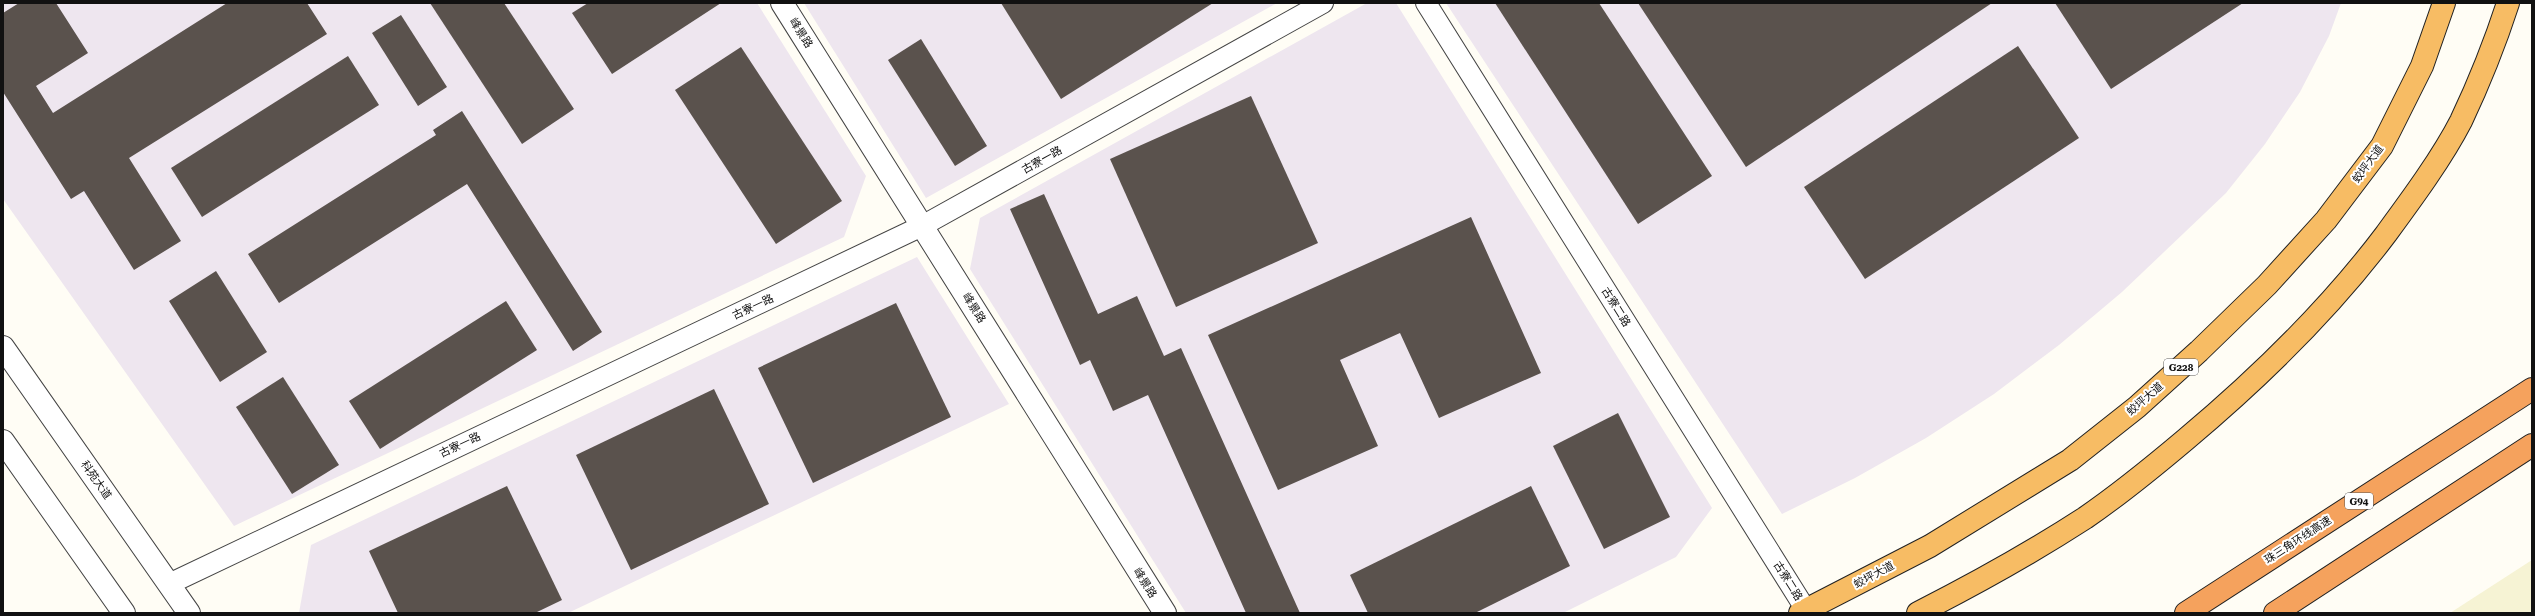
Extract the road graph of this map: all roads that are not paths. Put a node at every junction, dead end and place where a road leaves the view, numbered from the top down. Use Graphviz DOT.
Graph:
graph roads {
  1 [pos="782,3"];
  2 [pos="1323,3"];
  3 [pos="1426,3"];
  4 [pos="2444,3"];
  5 [pos="2508,3"];
  6 [pos="922,226"];
  7 [pos="3,346"];
  8 [pos="2532,389"];
  9 [pos="3,441"];
  10 [pos="2532,446"];
  11 [pos="169,584"];
  12 [pos="1803,612"];
  13 [pos="124,613"];
  14 [pos="189,613"];
  15 [pos="1164,613"];
  16 [pos="1918,613"];
  17 [pos="2186,613"];
  18 [pos="2275,613"];
  1 -- 6 [label="street, 峰景路"];
  2 -- 6 [label="street, 古寮一路"];
  3 -- 12 [label="street, 古寮二路"];
  4 -- 12 [label="highway, 蛟坪大道 / G228"];
  5 -- 16 [label="highway"];
  6 -- 11 [label="street, 古寮一路"];
  6 -- 15 [label="street, 峰景路"];
  7 -- 11 [label="street, 科苑大道"];
  8 -- 17 [label="highway, 珠三角环线高速 / G94"];
  9 -- 13 [label="street"];
  10 -- 18 [label="highway"];
  11 -- 14 [label="street, 科苑大道"];
}
